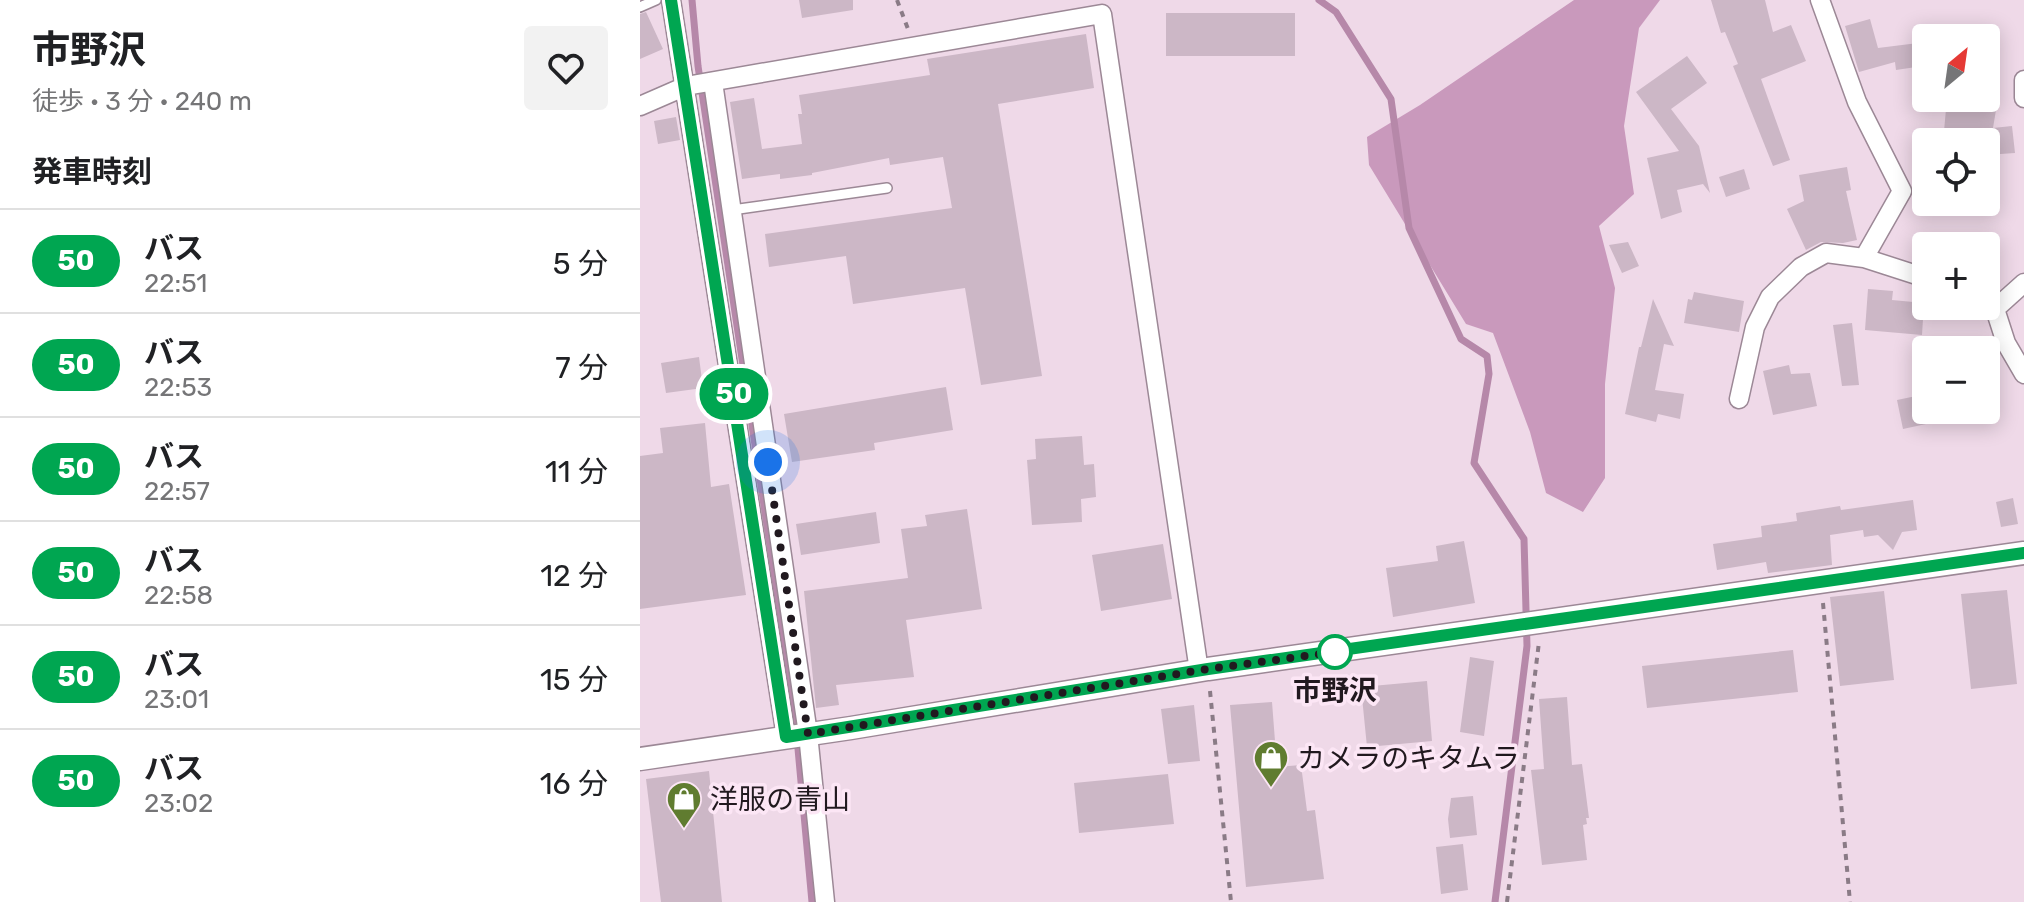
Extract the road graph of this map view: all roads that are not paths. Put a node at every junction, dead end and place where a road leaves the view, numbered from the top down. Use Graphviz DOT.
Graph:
graph roads {
  1 [pos="656,0"];
  2 [pos="671,0"];
  3 [pos="1820,0"];
  4 [pos="640,7"];
  5 [pos="2024,80"];
  6 [pos="700,84"];
  7 [pos="2024,98"];
  8 [pos="640,106"];
  9 [pos="887,188"];
  10 [pos="732,210"];
  11 [pos="1864,258"];
  12 [pos="1912,273"];
  13 [pos="2024,283"];
  14 [pos="2000,300"];
  15 [pos="1997,320"];
  16 [pos="2024,374"];
  17 [pos="1739,399"];
  18 [pos="2024,553"];
  19 [pos="1203,670"];
  20 [pos="797,735"];
  21 [pos="640,759"];
  22 [pos="825,902"];
  1 -- 4 [label="lane"];
  2 -- 6 [label="street"];
  3 -- 11 [label="street"];
  5 -- 7 [label="street"];
  6 -- 8 [label="street"];
  6 -- 10 [label="street"];
  6 -- 19 [label="street"];
  6 -- 20 [label="street"];
  9 -- 10 [label="lane"];
  10 -- 20 [label="street"];
  11 -- 12 [label="street"];
  11 -- 17 [label="street"];
  13 -- 14 [label="street"];
  15 -- 16 [label="street"];
  18 -- 19 [label="street"];
  19 -- 20 [label="street"];
  20 -- 21 [label="street"];
  20 -- 22 [label="street"];
}
